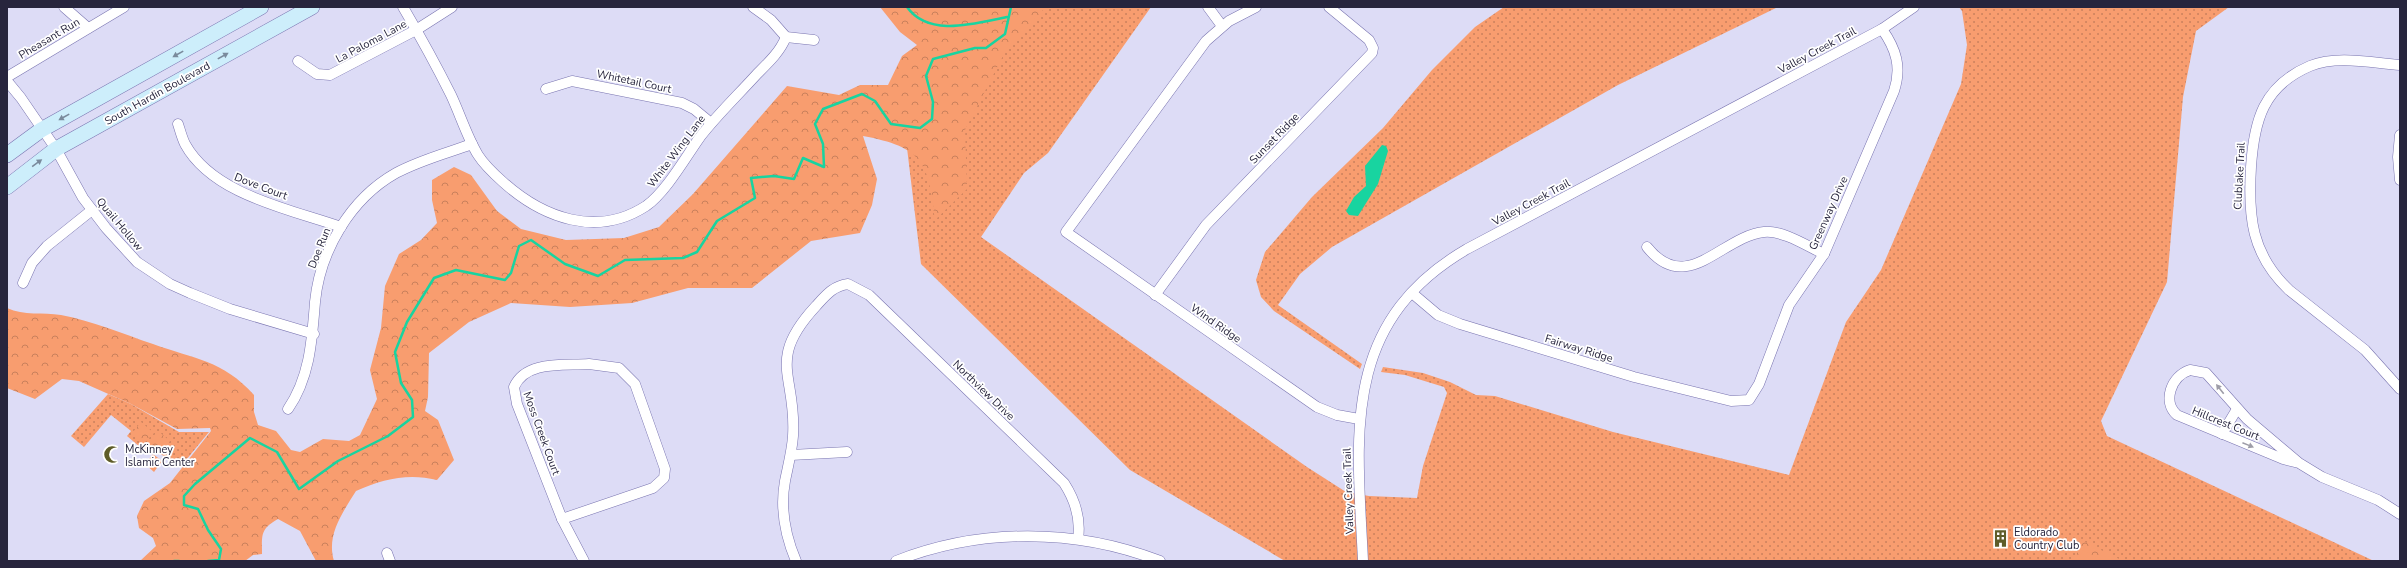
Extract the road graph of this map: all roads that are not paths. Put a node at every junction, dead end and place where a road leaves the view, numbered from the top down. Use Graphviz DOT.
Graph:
graph roads {
  1 [pos="64,7"];
  2 [pos="124,7"];
  3 [pos="261,7"];
  4 [pos="312,7"];
  5 [pos="403,7"];
  6 [pos="452,7"];
  7 [pos="753,7"];
  8 [pos="1208,7"];
  9 [pos="1256,7"];
  10 [pos="1330,7"];
  11 [pos="1914,7"];
  12 [pos="1222,26"];
  13 [pos="88,28"];
  14 [pos="1882,29"];
  15 [pos="416,30"];
  16 [pos="786,37"];
  17 [pos="814,40"];
  18 [pos="298,61"];
  19 [pos="2400,65"];
  20 [pos="7,77"];
  21 [pos="7,81"];
  22 [pos="546,89"];
  23 [pos="711,123"];
  24 [pos="178,124"];
  25 [pos="41,130"];
  26 [pos="2400,135"];
  27 [pos="472,144"];
  28 [pos="56,149"];
  29 [pos="7,156"];
  30 [pos="2400,180"];
  31 [pos="7,187"];
  32 [pos="92,210"];
  33 [pos="341,227"];
  34 [pos="1647,247"];
  35 [pos="1824,254"];
  36 [pos="23,283"];
  37 [pos="1412,293"];
  38 [pos="1155,295"];
  39 [pos="314,334"];
  40 [pos="2400,389"];
  41 [pos="1749,400"];
  42 [pos="288,409"];
  43 [pos="2237,409"];
  44 [pos="1359,419"];
  45 [pos="2222,434"];
  46 [pos="847,452"];
  47 [pos="791,455"];
  48 [pos="2299,463"];
  49 [pos="2400,514"];
  50 [pos="562,519"];
  51 [pos="1078,539"];
  52 [pos="584,561"];
  53 [pos="796,561"];
  54 [pos="896,561"];
  55 [pos="1160,561"];
  56 [pos="1362,561"];
  1 -- 13 [label="street"];
  2 -- 13 [label="street, Pheasant Run"];
  3 -- 25 [label="main road, one-way"];
  28 -- 4 [label="main road, South Hardin Boulevard, one-way"];
  5 -- 15 [label="street, White Wing Lane"];
  6 -- 15 [label="street, La Paloma Lane"];
  7 -- 16 [label="street"];
  8 -- 12 [label="street"];
  9 -- 12 [label="street"];
  10 -- 38 [label="street, Sunset Ridge"];
  11 -- 14 [label="street, Valley Creek Trail"];
  12 -- 38 [label="street, Wind Ridge"];
  13 -- 20 [label="street, Pheasant Run"];
  14 -- 35 [label="street, Greenway Drive"];
  14 -- 37 [label="street, Valley Creek Trail"];
  15 -- 18 [label="street, La Paloma Lane"];
  15 -- 27 [label="street, White Wing Lane"];
  16 -- 17 [label="street"];
  16 -- 23 [label="street, White Wing Lane"];
  19 -- 40 [label="street, Clublake Trail"];
  21 -- 25 [label="street, Quail Hollow"];
  22 -- 23 [label="street, Whitetail Court"];
  23 -- 27 [label="street, White Wing Lane"];
  24 -- 33 [label="street, Dove Court"];
  25 -- 28 [label="street, Quail Hollow"];
  25 -- 29 [label="main road"];
  26 -- 30 [label="street"];
  27 -- 33 [label="street, Doe Run"];
  31 -- 28 [label="main road, South Hardin Boulevard, one-way"];
  28 -- 32 [label="street, Quail Hollow"];
  32 -- 36 [label="street"];
  32 -- 39 [label="street, Quail Hollow"];
  33 -- 39 [label="street, Doe Run"];
  34 -- 35 [label="street"];
  35 -- 41 [label="street, Greenway Drive"];
  37 -- 41 [label="street, Fairway Ridge"];
  37 -- 44 [label="street, Valley Creek Trail"];
  38 -- 44 [label="street, Wind Ridge"];
  39 -- 42 [label="street, Doe Run"];
  43 -- 45 [label="street"];
  43 -- 45 [label="street, Hillcrest Court, one-way"];
  43 -- 48 [label="street, Hillcrest Court"];
  44 -- 56 [label="street, Valley Creek Trail"];
  45 -- 48 [label="street, Hillcrest Court, one-way"];
  46 -- 47 [label="street"];
  47 -- 51 [label="street, Northview Drive"];
  47 -- 53 [label="street"];
  48 -- 49 [label="street, Hillcrest Court"];
  50 -- 50 [label="street, Moss Creek Court"];
  50 -- 52 [label="street, Moss Creek Court"];
  51 -- 54 [label="street"];
  51 -- 55 [label="street"];
}
